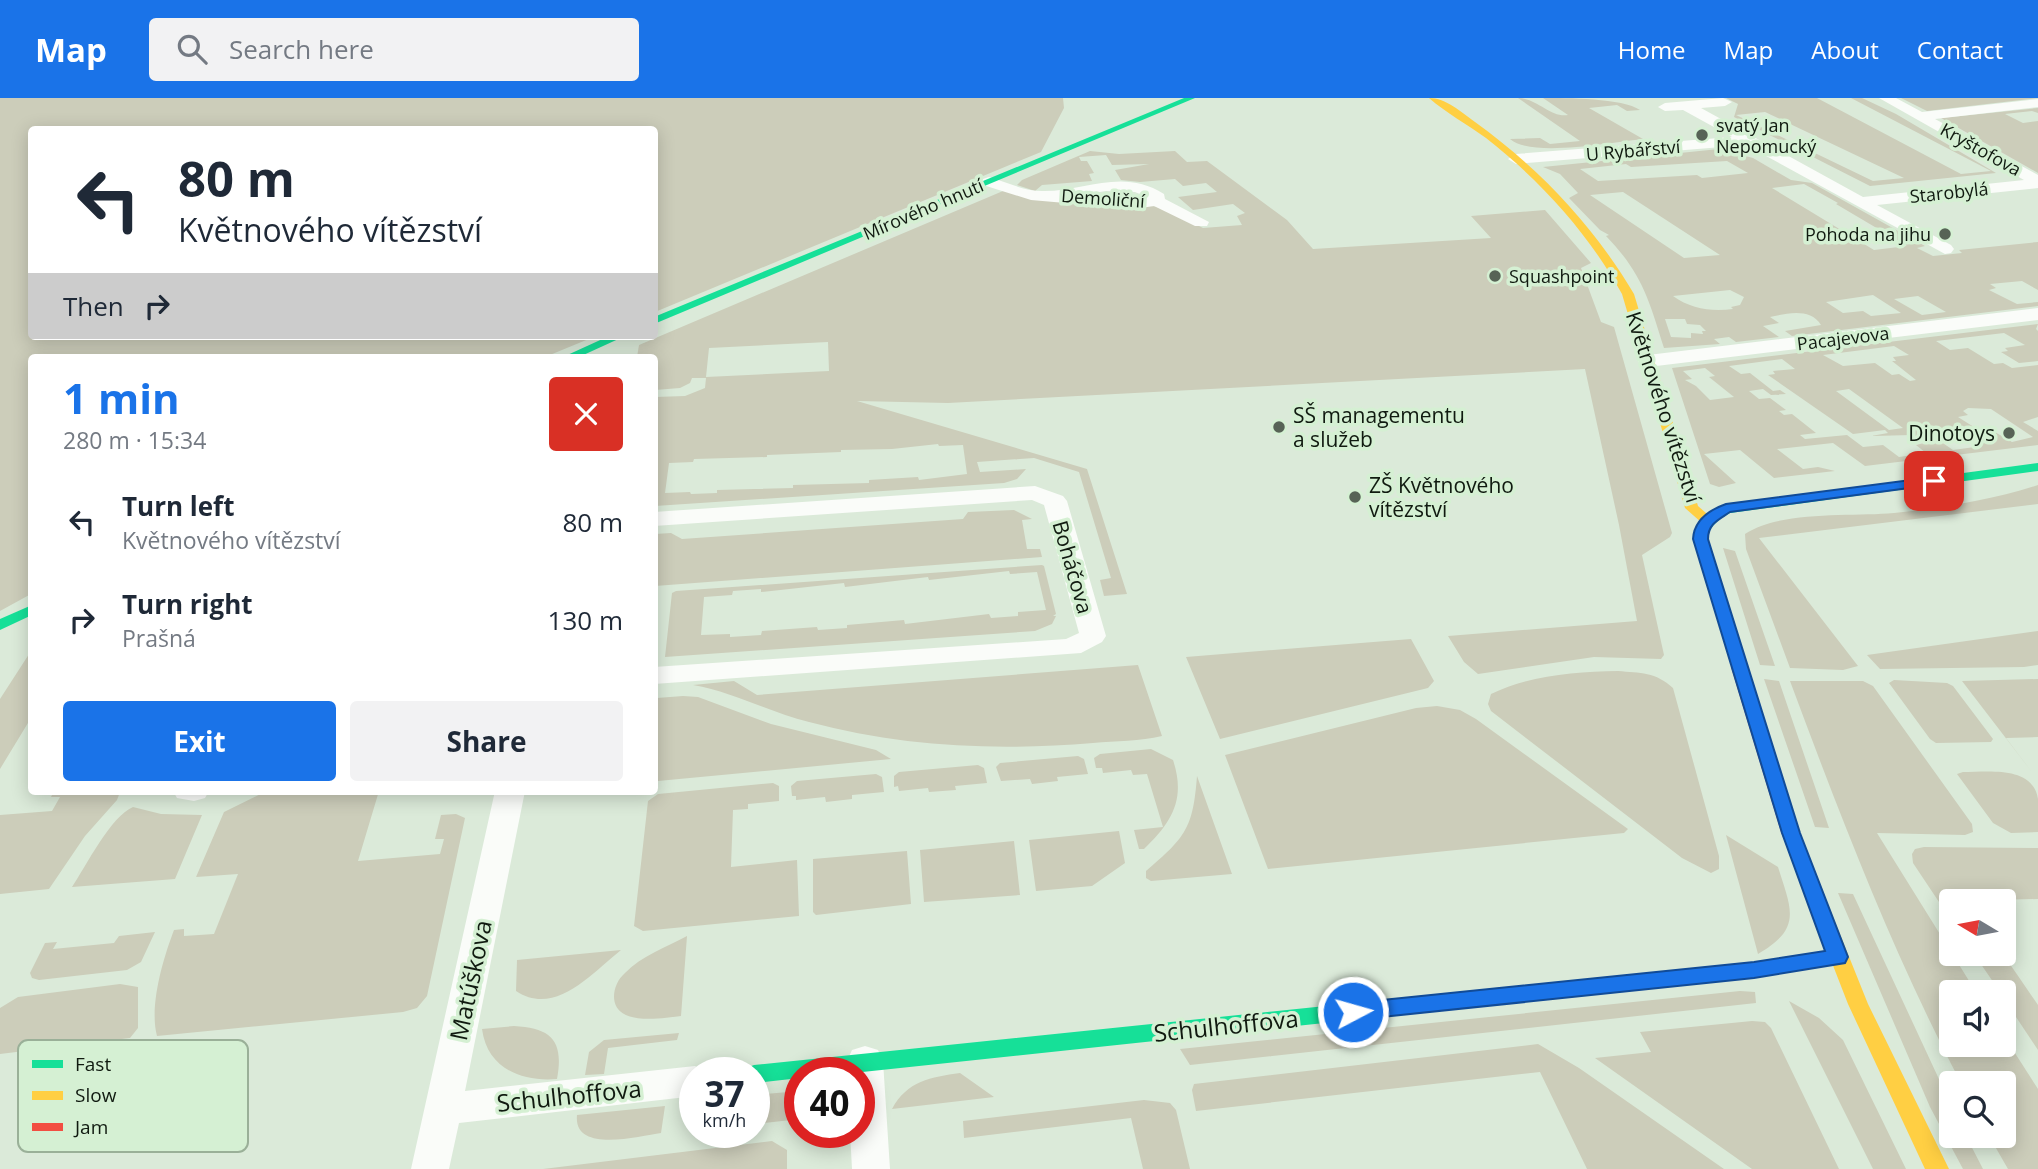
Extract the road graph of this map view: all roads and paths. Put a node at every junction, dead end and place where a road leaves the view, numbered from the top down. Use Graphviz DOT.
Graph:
graph roads {
  1 [pos="1191,98"];
  2 [pos="1433,98"];
  3 [pos="1886,98"];
  4 [pos="1726,102"];
  5 [pos="2038,103"];
  6 [pos="1685,106"];
  7 [pos="1665,107"];
  8 [pos="1922,116"];
  9 [pos="1749,140"];
  10 [pos="1516,159"];
  11 [pos="989,182"];
  12 [pos="2038,182"];
  13 [pos="1859,202"];
  14 [pos="1201,222"];
  15 [pos="1945,249"];
  16 [pos="2038,314"];
  17 [pos="658,319"];
  18 [pos="609,340"];
  19 [pos="576,354"];
  20 [pos="1648,360"];
  21 [pos="2038,467"];
  22 [pos="658,519"];
  23 [pos="1707,520"];
  24 [pos="28,611"];
  25 [pos="0,625"];
  26 [pos="658,676"];
  27 [pos="509,795"];
  28 [pos="1838,957"];
  29 [pos="875,1060"];
  30 [pos="679,1083"];
  31 [pos="443,1109"];
  32 [pos="870,1148"];
  33 [pos="430,1169"];
  34 [pos="871,1169"];
  35 [pos="1937,1169"];
  1 -- 11 [label="street, Mírového hnutí"];
  2 -- 10 [label="street, Květnového vítězství"];
  3 -- 8 [label="street, Kryštofova"];
  4 -- 6 [label="street"];
  5 -- 8 [label="street"];
  6 -- 7 [label="street"];
  6 -- 9 [label="street, Starobylá"];
  8 -- 12 [label="street, Kryštofova"];
  9 -- 10 [label="street, U Rybářství"];
  9 -- 13 [label="street, Starobylá"];
  10 -- 20 [label="street, Květnového vítězství"];
  11 -- 14 [label="street, Demoliční"];
  11 -- 17 [label="street, Mírového hnutí"];
  12 -- 13 [label="street, Starobylá"];
  13 -- 15 [label="street, Starobylá"];
  16 -- 20 [label="street, Pacajevova"];
  18 -- 19 [label="street"];
  20 -- 23 [label="street, Květnového vítězství"];
  21 -- 23 [label="street"];
  22 -- 26 [label="street, Boháčova"];
  23 -- 28 [label="street, Květnového vítězství"];
  24 -- 25 [label="street"];
  27 -- 31 [label="street, Matúškova"];
  28 -- 29 [label="street, Schulhoffova"];
  28 -- 35 [label="street, Květnového vítězství"];
  30 -- 31 [label="street, Schulhoffova"];
  31 -- 33 [label="street, Matúškova"];
  32 -- 34 [label="street"];
}
